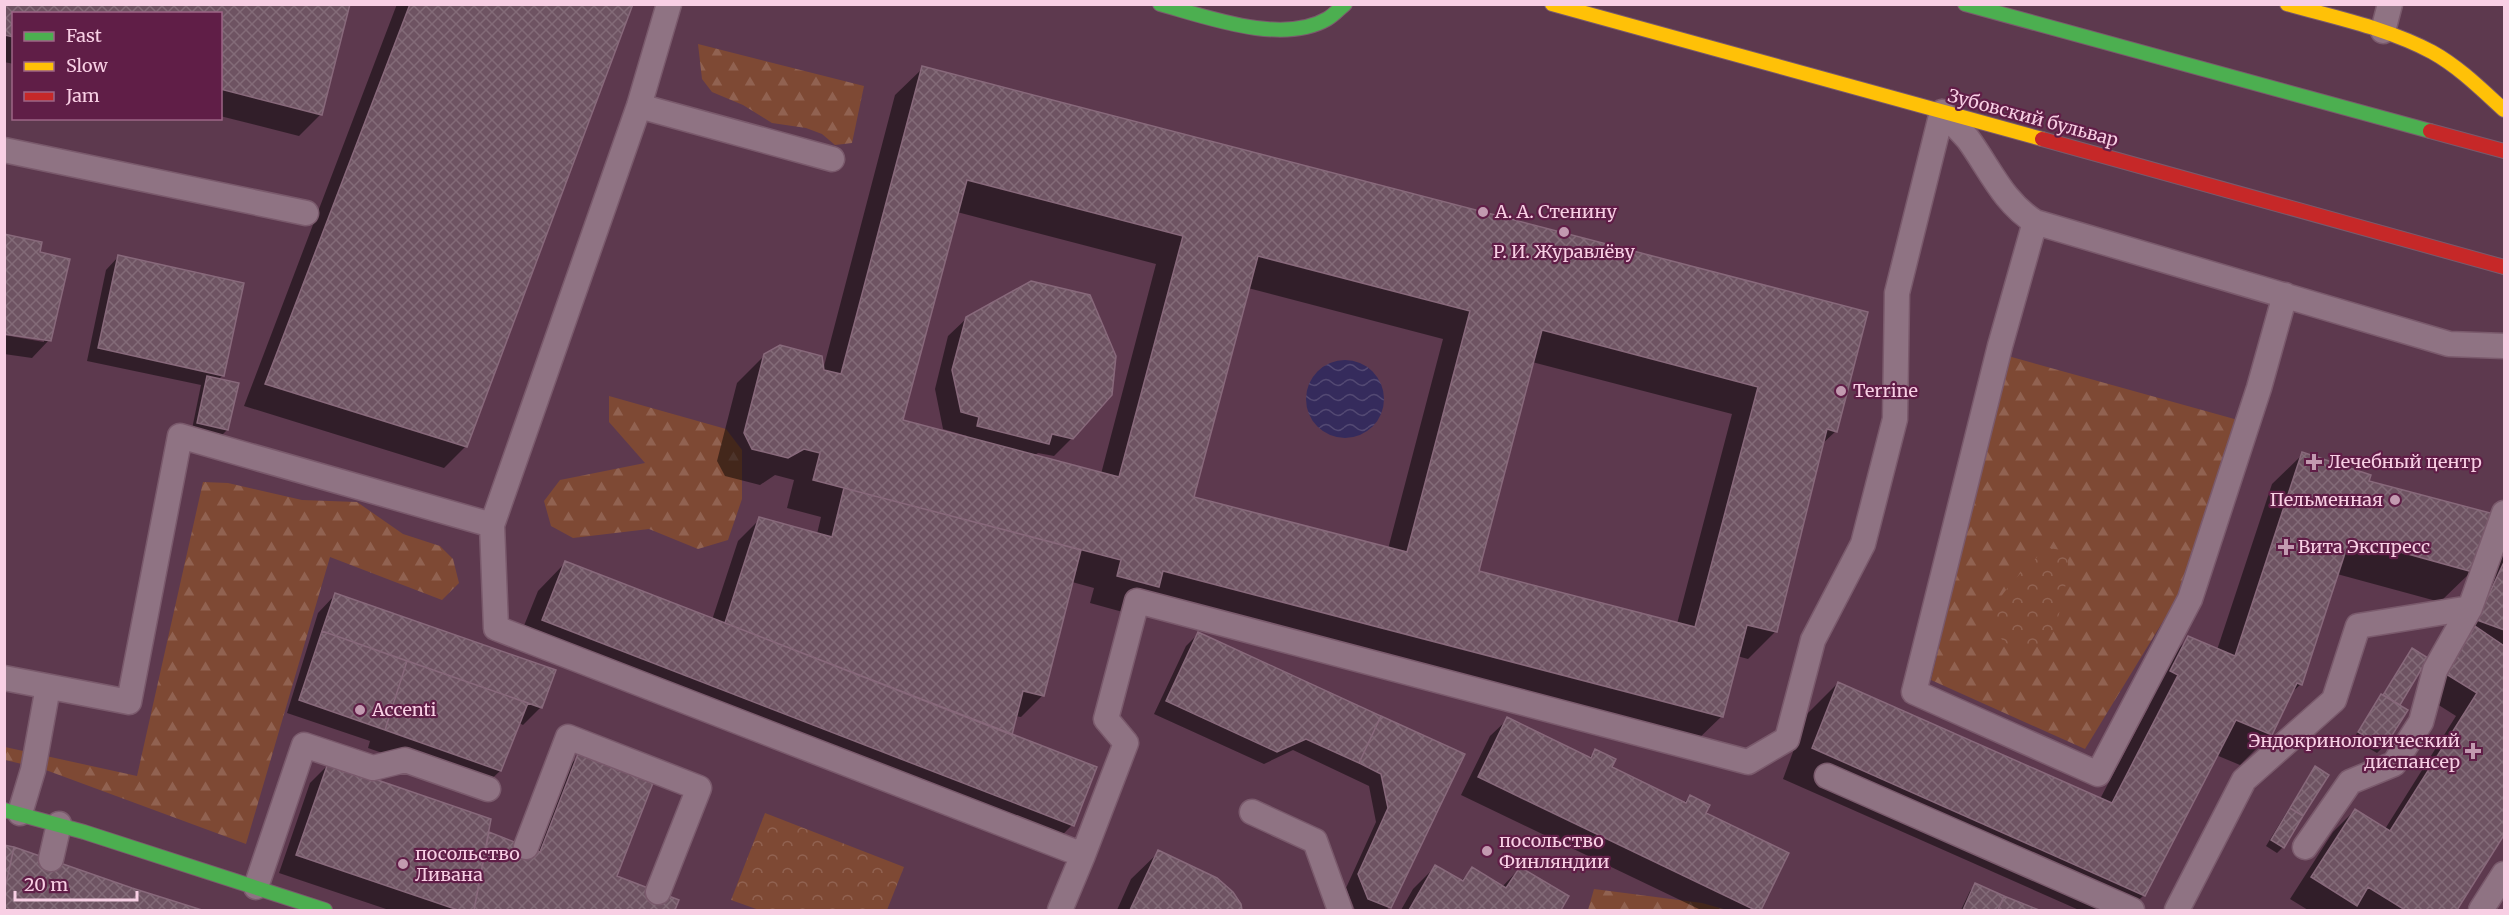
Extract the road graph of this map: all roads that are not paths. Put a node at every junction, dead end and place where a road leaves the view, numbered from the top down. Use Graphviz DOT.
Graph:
graph roads {
  1 [pos="669,4"];
  2 [pos="1160,4"];
  3 [pos="1345,4"];
  4 [pos="1552,4"];
  5 [pos="1965,4"];
  6 [pos="2286,4"];
  7 [pos="2390,4"];
  8 [pos="2383,31"];
  9 [pos="639,106"];
  10 [pos="2505,110"];
  11 [pos="1942,112"];
  12 [pos="4,150"];
  13 [pos="2505,150"];
  14 [pos="832,159"];
  15 [pos="306,213"];
  16 [pos="2035,222"];
  17 [pos="2505,267"];
  18 [pos="2285,295"];
  19 [pos="2505,346"];
  20 [pos="2505,513"];
  21 [pos="492,525"];
  22 [pos="2470,608"];
  23 [pos="4,678"];
  24 [pos="48,687"];
  25 [pos="1827,776"];
  26 [pos="488,789"];
  27 [pos="12,811"];
  28 [pos="1252,812"];
  29 [pos="59,824"];
  30 [pos="526,847"];
  31 [pos="2306,847"];
  32 [pos="1083,855"];
  33 [pos="51,860"];
  34 [pos="2505,874"];
  35 [pos="256,887"];
  36 [pos="658,892"];
  37 [pos="325,910"];
  38 [pos="1060,910"];
  39 [pos="1340,910"];
  40 [pos="2132,910"];
  41 [pos="2177,910"];
  42 [pos="2481,910"];
  1 -- 9 [label="lane"];
  2 -- 3 [label="main road"];
  4 -- 11 [label="main road, Зубовский бульвар"];
  5 -- 13 [label="main road"];
  6 -- 8 [label="main road"];
  7 -- 8 [label="lane"];
  8 -- 10 [label="main road"];
  9 -- 14 [label="lane"];
  9 -- 21 [label="lane"];
  11 -- 16 [label="lane"];
  11 -- 17 [label="main road, Зубовский бульвар"];
  11 -- 32 [label="lane"];
  12 -- 15 [label="lane"];
  16 -- 18 [label="lane"];
  16 -- 18 [label="lane"];
  18 -- 19 [label="lane"];
  20 -- 22 [label="lane"];
  21 -- 24 [label="lane"];
  21 -- 32 [label="lane"];
  22 -- 31 [label="lane"];
  22 -- 41 [label="lane"];
  23 -- 24 [label="lane"];
  24 -- 27 [label="lane"];
  25 -- 40 [label="lane"];
  26 -- 35 [label="lane"];
  27 -- 29 [label="main road"];
  28 -- 39 [label="lane"];
  29 -- 33 [label="lane"];
  29 -- 35 [label="main road"];
  30 -- 36 [label="lane"];
  32 -- 38 [label="lane"];
  34 -- 42 [label="lane"];
  35 -- 37 [label="main road"];
}
